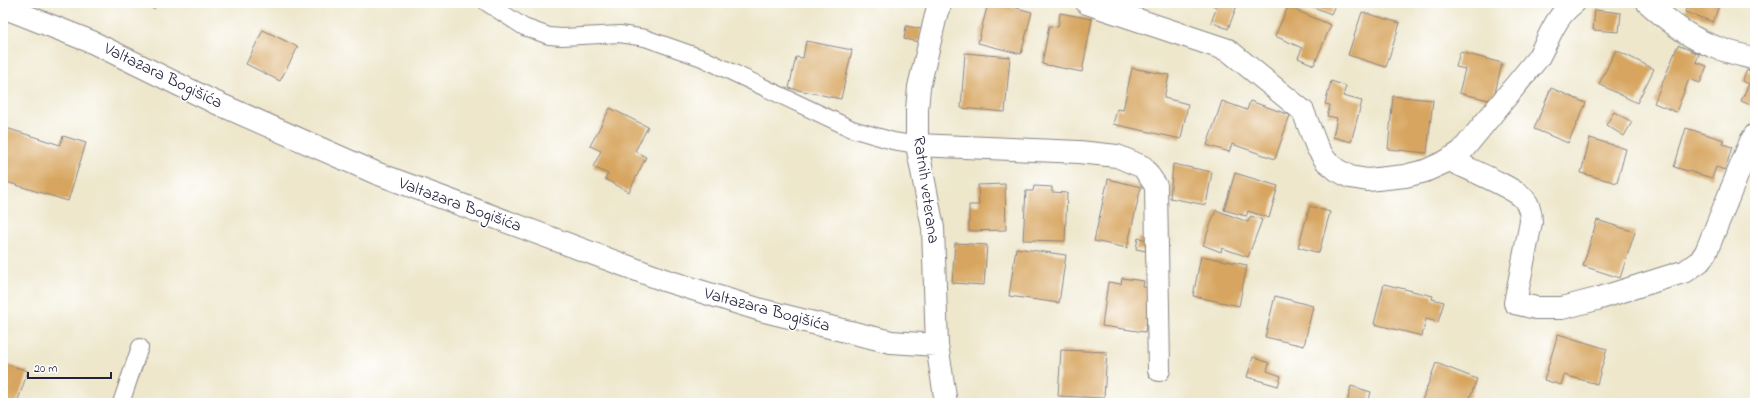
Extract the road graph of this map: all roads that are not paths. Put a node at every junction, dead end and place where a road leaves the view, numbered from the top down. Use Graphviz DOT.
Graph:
graph roads {
  1 [pos="487,3"];
  2 [pos="941,3"];
  3 [pos="1087,3"];
  4 [pos="1574,3"];
  5 [pos="1648,3"];
  6 [pos="3,8"];
  7 [pos="1755,59"];
  8 [pos="1755,136"];
  9 [pos="917,145"];
  10 [pos="1451,158"];
  11 [pos="937,344"];
  12 [pos="140,347"];
  13 [pos="1159,370"];
  14 [pos="121,403"];
  15 [pos="946,403"];
  1 -- 9 [label="lane"];
  2 -- 9 [label="street, Ratnih veterana"];
  3 -- 10 [label="street"];
  4 -- 10 [label="street"];
  5 -- 7 [label="street"];
  6 -- 11 [label="street, Valtazara Bogišića"];
  8 -- 10 [label="street"];
  9 -- 11 [label="street, Ratnih veterana"];
  9 -- 13 [label="street"];
  11 -- 15 [label="street, Ratnih veterana"];
  12 -- 14 [label="lane"];
}
